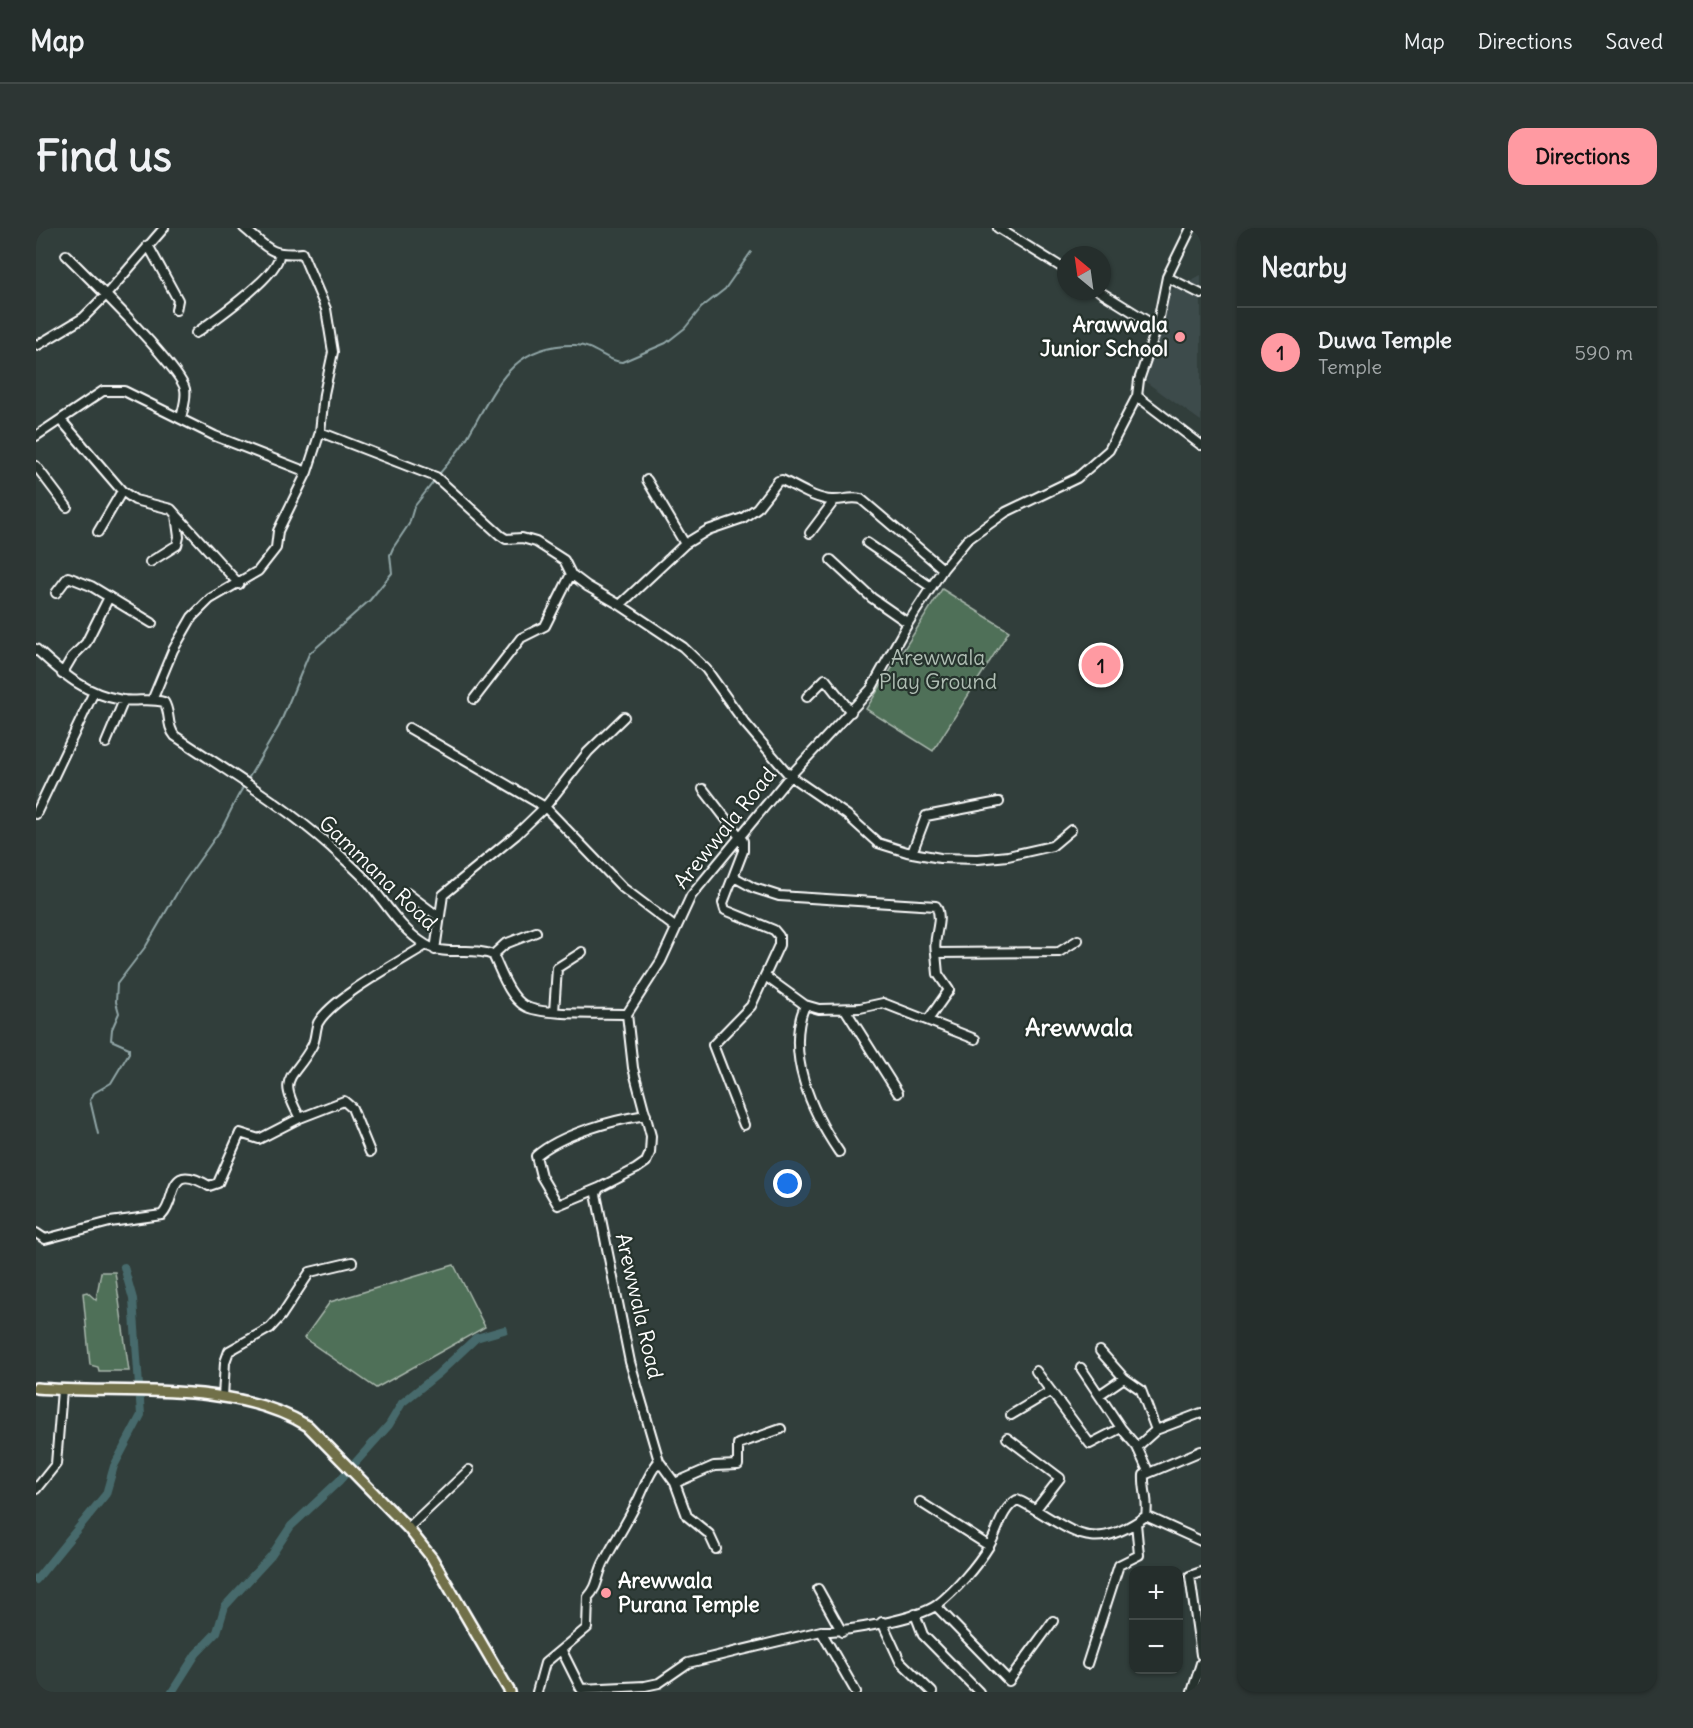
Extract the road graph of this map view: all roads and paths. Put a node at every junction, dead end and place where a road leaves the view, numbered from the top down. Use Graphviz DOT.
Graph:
graph roads {
  1 [pos="164,228"];
  2 [pos="244,228"];
  3 [pos="998,228"];
  4 [pos="1191,228"];
  5 [pos="148,245"];
  6 [pos="66,255"];
  7 [pos="279,255"];
  8 [pos="1057,264"];
  9 [pos="1167,277"];
  10 [pos="1201,294"];
  11 [pos="106,295"];
  12 [pos="1111,298"];
  13 [pos="176,310"];
  14 [pos="1157,327"];
  15 [pos="196,333"];
  16 [pos="38,345"];
  17 [pos="1137,396"];
  18 [pos="181,418"];
  19 [pos="61,420"];
  20 [pos="320,432"];
  21 [pos="36,436"];
  22 [pos="1201,445"];
  23 [pos="36,466"];
  24 [pos="307,472"];
  25 [pos="647,480"];
  26 [pos="122,491"];
  27 [pos="834,501"];
  28 [pos="67,507"];
  29 [pos="175,514"];
  30 [pos="98,532"];
  31 [pos="810,533"];
  32 [pos="867,543"];
  33 [pos="686,544"];
  34 [pos="831,560"];
  35 [pos="150,562"];
  36 [pos="943,568"];
  37 [pos="571,574"];
  38 [pos="238,584"];
  39 [pos="931,587"];
  40 [pos="56,593"];
  41 [pos="109,597"];
  42 [pos="620,606"];
  43 [pos="152,623"];
  44 [pos="908,623"];
  45 [pos="36,649"];
  46 [pos="63,674"];
  47 [pos="93,694"];
  48 [pos="807,697"];
  49 [pos="153,699"];
  50 [pos="474,699"];
  51 [pos="124,700"];
  52 [pos="851,712"];
  53 [pos="624,717"];
  54 [pos="409,728"];
  55 [pos="106,742"];
  56 [pos="790,776"];
  57 [pos="703,789"];
  58 [pos="999,802"];
  59 [pos="545,807"];
  60 [pos="36,814"];
  61 [pos="1071,830"];
  62 [pos="741,835"];
  63 [pos="912,853"];
  64 [pos="734,877"];
  65 [pos="408,893"];
  66 [pos="439,917"];
  67 [pos="676,928"];
  68 [pos="536,932"];
  69 [pos="1078,940"];
  70 [pos="426,945"];
  71 [pos="435,950"];
  72 [pos="582,952"];
  73 [pos="936,953"];
  74 [pos="493,955"];
  75 [pos="765,976"];
  76 [pos="805,1005"];
  77 [pos="845,1009"];
  78 [pos="554,1012"];
  79 [pos="627,1014"];
  80 [pos="928,1020"];
  81 [pos="975,1039"];
  82 [pos="898,1093"];
  83 [pos="646,1115"];
  84 [pos="300,1118"];
  85 [pos="744,1125"];
  86 [pos="370,1152"];
  87 [pos="839,1152"];
  88 [pos="599,1188"];
  89 [pos="36,1233"];
  90 [pos="352,1262"];
  91 [pos="1100,1351"];
  92 [pos="1081,1368"];
  93 [pos="1036,1371"];
  94 [pos="1124,1378"];
  95 [pos="36,1388"];
  96 [pos="62,1390"];
  97 [pos="1051,1391"];
  98 [pos="1099,1395"];
  99 [pos="223,1397"];
  100 [pos="1201,1413"];
  101 [pos="1011,1415"];
  102 [pos="1121,1428"];
  103 [pos="781,1429"];
  104 [pos="1156,1430"];
  105 [pos="1007,1438"];
  106 [pos="1137,1447"];
  107 [pos="1201,1451"];
  108 [pos="659,1461"];
  109 [pos="469,1470"];
  110 [pos="1148,1472"];
  111 [pos="675,1483"];
  112 [pos="36,1489"];
  113 [pos="920,1502"];
  114 [pos="1036,1509"];
  115 [pos="1146,1516"];
  116 [pos="1136,1523"];
  117 [pos="408,1528"];
  118 [pos="1201,1541"];
  119 [pos="989,1546"];
  120 [pos="716,1549"];
  121 [pos="1201,1572"];
  122 [pos="818,1589"];
  123 [pos="936,1606"];
  124 [pos="915,1614"];
  125 [pos="1053,1621"];
  126 [pos="882,1622"];
  127 [pos="821,1631"];
  128 [pos="842,1632"];
  129 [pos="562,1651"];
  130 [pos="1201,1654"];
  131 [pos="1201,1663"];
  132 [pos="1088,1664"];
  133 [pos="576,1688"];
  134 [pos="510,1692"];
  135 [pos="537,1692"];
  136 [pos="856,1692"];
  137 [pos="932,1692"];
  138 [pos="979,1692"];
  139 [pos="1192,1692"];
  1 -- 5 [label="street"];
  2 -- 7 [label="street"];
  3 -- 8 [label="street"];
  4 -- 9 [label="street, Arewwala Road"];
  5 -- 11 [label="street"];
  5 -- 13 [label="street"];
  6 -- 11 [label="street"];
  7 -- 15 [label="street"];
  7 -- 20 [label="street"];
  9 -- 10 [label="street"];
  9 -- 14 [label="street, Arewwala Road"];
  11 -- 16 [label="street"];
  11 -- 18 [label="street"];
  12 -- 14 [label="street"];
  14 -- 17 [label="street, Arewwala Road"];
  17 -- 22 [label="street"];
  17 -- 36 [label="street, Arewwala Road"];
  18 -- 19 [label="street"];
  18 -- 24 [label="street"];
  19 -- 21 [label="street"];
  19 -- 26 [label="street"];
  20 -- 24 [label="street"];
  20 -- 37 [label="street"];
  23 -- 28 [label="street"];
  24 -- 38 [label="street"];
  25 -- 33 [label="street"];
  26 -- 29 [label="street"];
  26 -- 30 [label="street"];
  27 -- 31 [label="street"];
  27 -- 33 [label="street"];
  27 -- 36 [label="street"];
  29 -- 35 [label="street"];
  29 -- 38 [label="street"];
  32 -- 39 [label="street"];
  33 -- 42 [label="street"];
  34 -- 44 [label="street"];
  36 -- 39 [label="street, Arewwala Road"];
  37 -- 42 [label="street"];
  37 -- 50 [label="street"];
  38 -- 49 [label="street"];
  39 -- 44 [label="street, Arewwala Road"];
  40 -- 41 [label="street"];
  41 -- 43 [label="street"];
  41 -- 46 [label="street"];
  42 -- 56 [label="street"];
  44 -- 52 [label="street, Arewwala Road"];
  45 -- 46 [label="street"];
  46 -- 47 [label="street"];
  47 -- 51 [label="street"];
  47 -- 60 [label="street"];
  48 -- 52 [label="street"];
  49 -- 51 [label="street"];
  49 -- 70 [label="street, Gammana Road"];
  51 -- 55 [label="street"];
  52 -- 56 [label="street, Arewwala Road"];
  53 -- 59 [label="street"];
  54 -- 59 [label="street"];
  56 -- 62 [label="street, Arewwala Road"];
  56 -- 63 [label="street"];
  57 -- 62 [label="street"];
  58 -- 63 [label="street"];
  59 -- 66 [label="street"];
  59 -- 67 [label="street"];
  61 -- 63 [label="street"];
  62 -- 64 [label="street"];
  62 -- 67 [label="street, Arewwala Road"];
  64 -- 73 [label="street"];
  64 -- 75 [label="street"];
  65 -- 66 [label="street"];
  66 -- 71 [label="street"];
  67 -- 79 [label="street, Arewwala Road"];
  68 -- 74 [label="street"];
  69 -- 73 [label="street"];
  70 -- 71 [label="street, Gammana Road"];
  70 -- 84 [label="street"];
  71 -- 74 [label="street, Gammana Road"];
  72 -- 78 [label="street"];
  73 -- 80 [label="street"];
  74 -- 78 [label="street"];
  75 -- 76 [label="street"];
  75 -- 85 [label="street"];
  76 -- 77 [label="street"];
  76 -- 87 [label="street"];
  77 -- 80 [label="street"];
  77 -- 82 [label="street"];
  78 -- 79 [label="street"];
  79 -- 83 [label="street"];
  80 -- 81 [label="street"];
  83 -- 88 [label="street"];
  83 -- 88 [label="street"];
  84 -- 86 [label="street"];
  84 -- 89 [label="street"];
  88 -- 108 [label="street, Arewwala Road"];
  90 -- 99 [label="street"];
  91 -- 94 [label="street"];
  92 -- 98 [label="street"];
  93 -- 97 [label="street"];
  94 -- 98 [label="street"];
  94 -- 104 [label="street"];
  95 -- 96 [label="main road"];
  96 -- 99 [label="main road"];
  96 -- 112 [label="street"];
  97 -- 101 [label="street"];
  97 -- 102 [label="street"];
  98 -- 102 [label="street"];
  99 -- 117 [label="main road"];
  100 -- 104 [label="street"];
  102 -- 106 [label="street"];
  103 -- 111 [label="street"];
  104 -- 106 [label="street"];
  105 -- 114 [label="street"];
  106 -- 110 [label="street"];
  107 -- 110 [label="street"];
  108 -- 111 [label="street, Arewwala Road"];
  108 -- 129 [label="street"];
  109 -- 117 [label="street"];
  110 -- 115 [label="street"];
  111 -- 120 [label="street, Arewwala Road"];
  113 -- 119 [label="street"];
  114 -- 116 [label="street"];
  114 -- 119 [label="street"];
  115 -- 116 [label="street"];
  115 -- 118 [label="street"];
  116 -- 132 [label="street"];
  117 -- 134 [label="main road"];
  119 -- 123 [label="street"];
  121 -- 130 [label="street"];
  122 -- 128 [label="street"];
  123 -- 124 [label="street"];
  123 -- 125 [label="street"];
  124 -- 126 [label="street"];
  124 -- 138 [label="street"];
  126 -- 128 [label="street"];
  126 -- 137 [label="street"];
  127 -- 128 [label="street"];
  127 -- 133 [label="street"];
  127 -- 136 [label="street"];
  129 -- 133 [label="street"];
  129 -- 135 [label="street"];
  131 -- 139 [label="street"];
}
